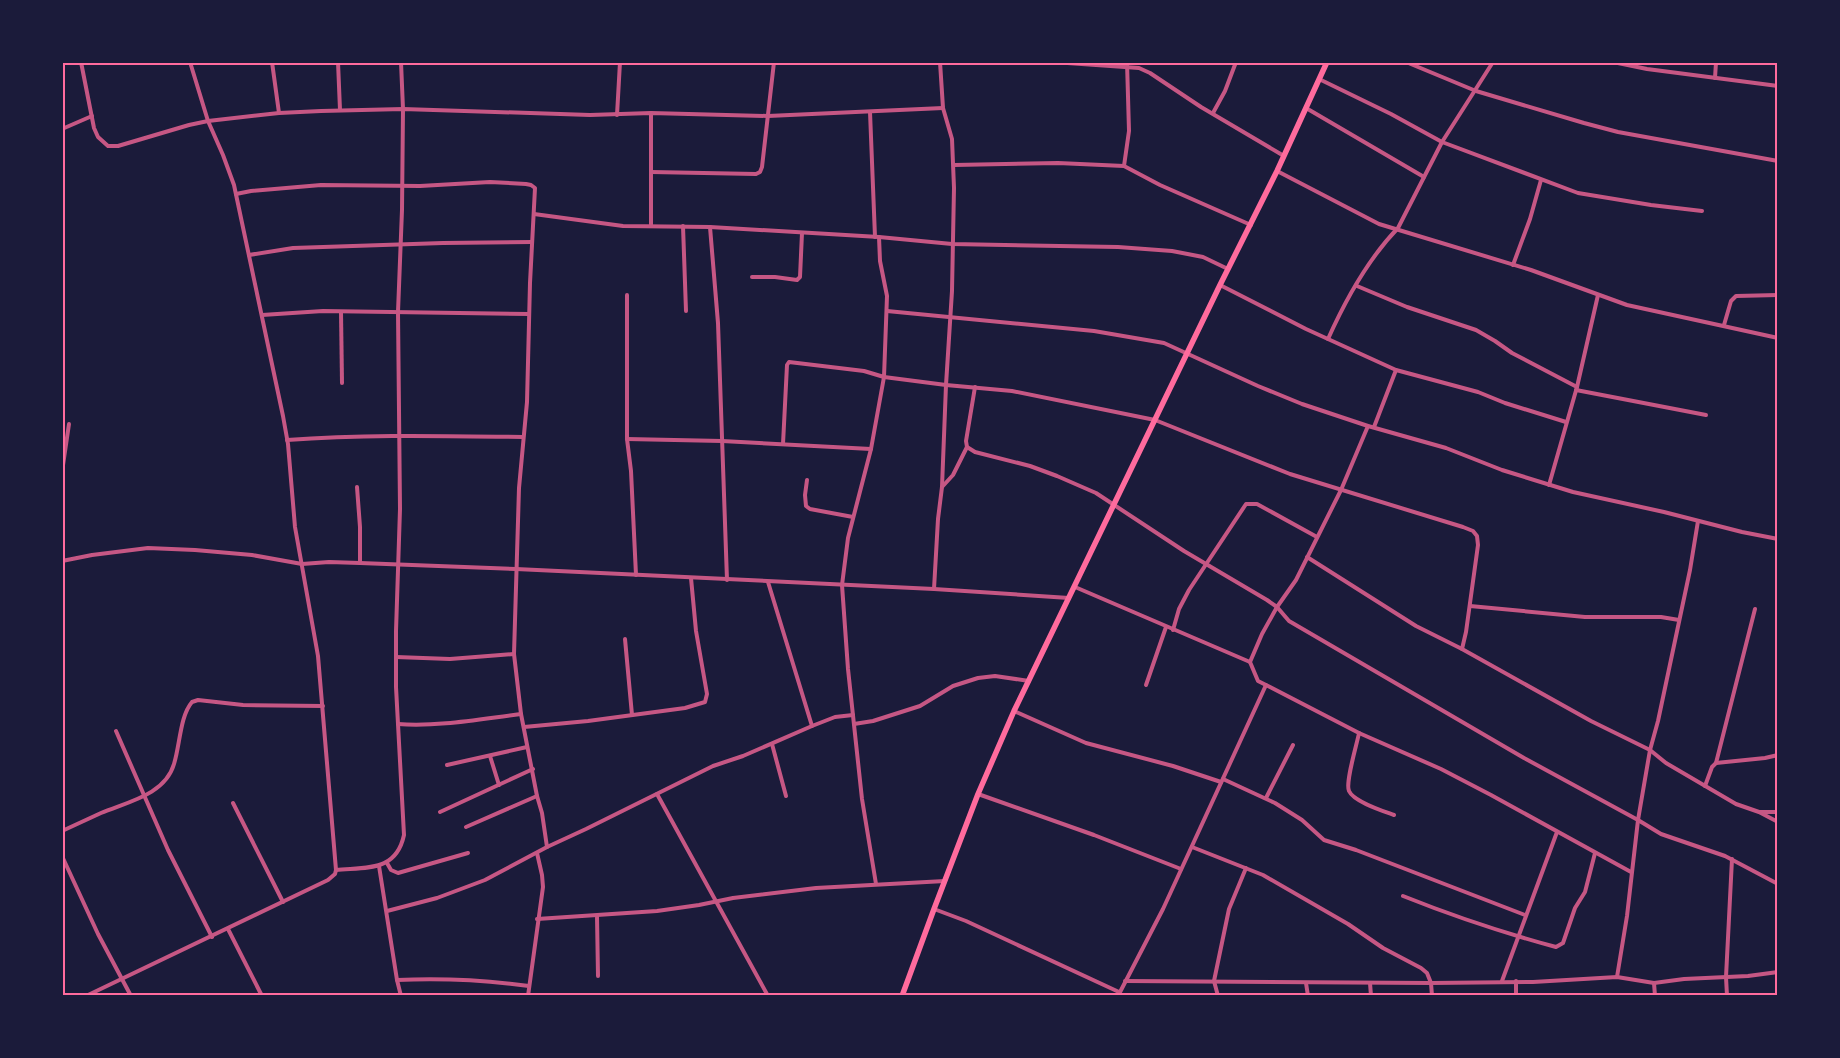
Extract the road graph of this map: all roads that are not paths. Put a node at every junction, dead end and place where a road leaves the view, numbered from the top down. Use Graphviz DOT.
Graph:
graph roads {
  1 [pos="80,62"];
  2 [pos="190,62"];
  3 [pos="272,62"];
  4 [pos="338,62"];
  5 [pos="401,62"];
  6 [pos="620,62"];
  7 [pos="774,62"];
  8 [pos="940,62"];
  9 [pos="1052,62"];
  10 [pos="1127,62"];
  11 [pos="1236,62"];
  12 [pos="1406,62"];
  13 [pos="1493,62"];
  14 [pos="1613,62"];
  15 [pos="1716,62"];
  16 [pos="1325,63"];
  17 [pos="1127,69"];
  18 [pos="1715,78"];
  19 [pos="1319,79"];
  20 [pos="1778,86"];
  21 [pos="1476,91"];
  22 [pos="943,108"];
  23 [pos="1306,108"];
  24 [pos="403,109"];
  25 [pos="340,110"];
  26 [pos="870,112"];
  27 [pos="279,113"];
  28 [pos="651,113"];
  29 [pos="1213,113"];
  30 [pos="617,115"];
  31 [pos="92,116"];
  32 [pos="768,116"];
  33 [pos="208,121"];
  34 [pos="62,129"];
  35 [pos="1442,142"];
  36 [pos="1284,156"];
  37 [pos="1778,161"];
  38 [pos="954,165"];
  39 [pos="1124,166"];
  40 [pos="1277,171"];
  41 [pos="651,172"];
  42 [pos="1424,177"];
  43 [pos="1540,180"];
  44 [pos="402,186"];
  45 [pos="236,194"];
  46 [pos="1702,211"];
  47 [pos="534,214"];
  48 [pos="1251,225"];
  49 [pos="651,226"];
  50 [pos="683,226"];
  51 [pos="710,227"];
  52 [pos="1398,228"];
  53 [pos="802,233"];
  54 [pos="877,237"];
  55 [pos="532,242"];
  56 [pos="952,244"];
  57 [pos="400,245"];
  58 [pos="249,255"];
  59 [pos="1513,265"];
  60 [pos="1228,269"];
  61 [pos="752,277"];
  62 [pos="1220,285"];
  63 [pos="1356,286"];
  64 [pos="627,295"];
  65 [pos="1598,295"];
  66 [pos="1778,295"];
  67 [pos="686,311"];
  68 [pos="888,311"];
  69 [pos="342,312"];
  70 [pos="398,312"];
  71 [pos="529,314"];
  72 [pos="262,315"];
  73 [pos="951,316"];
  74 [pos="1724,325"];
  75 [pos="1778,338"];
  76 [pos="1328,339"];
  77 [pos="1188,352"];
  78 [pos="1396,370"];
  79 [pos="884,377"];
  80 [pos="342,383"];
  81 [pos="946,385"];
  82 [pos="975,387"];
  83 [pos="1577,388"];
  84 [pos="1706,415"];
  85 [pos="1155,420"];
  86 [pos="1566,422"];
  87 [pos="69,424"];
  88 [pos="1368,426"];
  89 [pos="1374,427"];
  90 [pos="399,436"];
  91 [pos="523,437"];
  92 [pos="628,439"];
  93 [pos="287,440"];
  94 [pos="722,441"];
  95 [pos="783,444"];
  96 [pos="967,447"];
  97 [pos="871,449"];
  98 [pos="62,472"];
  99 [pos="807,480"];
  100 [pos="1549,485"];
  101 [pos="357,487"];
  102 [pos="942,487"];
  103 [pos="1341,490"];
  104 [pos="1114,506"];
  105 [pos="853,517"];
  106 [pos="1698,521"];
  107 [pos="1317,537"];
  108 [pos="1778,539"];
  109 [pos="1307,558"];
  110 [pos="62,561"];
  111 [pos="360,563"];
  112 [pos="302,564"];
  113 [pos="398,565"];
  114 [pos="1207,565"];
  115 [pos="516,569"];
  116 [pos="636,575"];
  117 [pos="691,578"];
  118 [pos="727,580"];
  119 [pos="768,582"];
  120 [pos="842,585"];
  121 [pos="1075,587"];
  122 [pos="934,589"];
  123 [pos="1069,598"];
  124 [pos="1470,606"];
  125 [pos="1277,607"];
  126 [pos="1755,609"];
  127 [pos="1679,620"];
  128 [pos="1166,627"];
  129 [pos="1173,630"];
  130 [pos="625,639"];
  131 [pos="1462,649"];
  132 [pos="514,654"];
  133 [pos="396,657"];
  134 [pos="1250,662"];
  135 [pos="1029,681"];
  136 [pos="1146,684"];
  137 [pos="1266,685"];
  138 [pos="323,706"];
  139 [pos="1014,711"];
  140 [pos="521,714"];
  141 [pos="632,715"];
  142 [pos="853,715"];
  143 [pos="398,724"];
  144 [pos="854,724"];
  145 [pos="812,726"];
  146 [pos="524,727"];
  147 [pos="116,731"];
  148 [pos="1359,733"];
  149 [pos="772,744"];
  150 [pos="1293,744"];
  151 [pos="527,747"];
  152 [pos="1650,750"];
  153 [pos="1778,754"];
  154 [pos="490,756"];
  155 [pos="1716,763"];
  156 [pos="447,765"];
  157 [pos="533,769"];
  158 [pos="1222,781"];
  159 [pos="499,785"];
  160 [pos="1705,786"];
  161 [pos="657,794"];
  162 [pos="978,794"];
  163 [pos="143,796"];
  164 [pos="537,796"];
  165 [pos="786,796"];
  166 [pos="1266,798"];
  167 [pos="233,803"];
  168 [pos="440,812"];
  169 [pos="1759,812"];
  170 [pos="1778,812"];
  171 [pos="1394,815"];
  172 [pos="1638,820"];
  173 [pos="1778,822"];
  174 [pos="466,827"];
  175 [pos="62,831"];
  176 [pos="1557,832"];
  177 [pos="546,847"];
  178 [pos="1192,847"];
  179 [pos="468,853"];
  180 [pos="537,853"];
  181 [pos="1595,853"];
  182 [pos="62,856"];
  183 [pos="1732,859"];
  184 [pos="387,863"];
  185 [pos="379,866"];
  186 [pos="1246,868"];
  187 [pos="1181,869"];
  188 [pos="336,870"];
  189 [pos="1631,872"];
  190 [pos="944,881"];
  191 [pos="876,884"];
  192 [pos="1778,884"];
  193 [pos="1403,896"];
  194 [pos="716,901"];
  195 [pos="283,902"];
  196 [pos="934,908"];
  197 [pos="387,911"];
  198 [pos="1525,915"];
  199 [pos="598,916"];
  200 [pos="538,920"];
  201 [pos="228,929"];
  202 [pos="212,937"];
  203 [pos="1517,937"];
  204 [pos="1778,972"];
  205 [pos="598,976"];
  206 [pos="1617,977"];
  207 [pos="1726,977"];
  208 [pos="122,978"];
  209 [pos="397,980"];
  210 [pos="1125,981"];
  211 [pos="1214,981"];
  212 [pos="1502,981"];
  213 [pos="1516,982"];
  214 [pos="1306,983"];
  215 [pos="1370,983"];
  216 [pos="1431,983"];
  217 [pos="1654,983"];
  218 [pos="529,986"];
  219 [pos="1118,994"];
  220 [pos="400,995"];
  221 [pos="86,996"];
  222 [pos="131,996"];
  223 [pos="262,996"];
  224 [pos="528,996"];
  225 [pos="768,996"];
  226 [pos="902,996"];
  227 [pos="1218,996"];
  228 [pos="1308,996"];
  229 [pos="1371,996"];
  230 [pos="1432,996"];
  231 [pos="1516,996"];
  232 [pos="1655,996"];
  233 [pos="1727,996"];
  1 -- 31 [label="street"];
  2 -- 33 [label="street"];
  3 -- 27 [label="street"];
  4 -- 25 [label="street"];
  5 -- 24 [label="street"];
  6 -- 30 [label="street"];
  7 -- 32 [label="street"];
  8 -- 22 [label="street"];
  9 -- 17 [label="street"];
  10 -- 17 [label="street"];
  11 -- 29 [label="street"];
  12 -- 21 [label="street"];
  13 -- 21 [label="street"];
  14 -- 18 [label="street"];
  15 -- 18 [label="street"];
  16 -- 19 [label="main road"];
  17 -- 29 [label="street"];
  17 -- 39 [label="street"];
  18 -- 20 [label="street"];
  19 -- 23 [label="main road"];
  19 -- 35 [label="street"];
  21 -- 35 [label="street"];
  21 -- 37 [label="street"];
  22 -- 26 [label="street"];
  22 -- 38 [label="street"];
  23 -- 36 [label="main road"];
  23 -- 42 [label="street"];
  24 -- 25 [label="street"];
  24 -- 30 [label="street"];
  24 -- 44 [label="street"];
  25 -- 27 [label="street"];
  26 -- 32 [label="street"];
  26 -- 54 [label="street"];
  27 -- 33 [label="street"];
  28 -- 30 [label="street"];
  28 -- 32 [label="street"];
  28 -- 41 [label="street"];
  29 -- 36 [label="street"];
  31 -- 33 [label="street"];
  31 -- 34 [label="street"];
  32 -- 41 [label="street"];
  33 -- 45 [label="street"];
  35 -- 42 [label="street"];
  35 -- 43 [label="street"];
  36 -- 40 [label="main road"];
  38 -- 39 [label="street"];
  38 -- 56 [label="street"];
  39 -- 48 [label="street"];
  40 -- 48 [label="main road"];
  40 -- 52 [label="street"];
  41 -- 49 [label="street"];
  42 -- 52 [label="street"];
  43 -- 46 [label="street"];
  43 -- 59 [label="street"];
  44 -- 45 [label="street"];
  44 -- 47 [label="street"];
  44 -- 57 [label="street"];
  45 -- 58 [label="street"];
  47 -- 49 [label="street"];
  47 -- 55 [label="street"];
  48 -- 60 [label="main road"];
  49 -- 50 [label="street"];
  50 -- 51 [label="street"];
  50 -- 67 [label="street"];
  51 -- 53 [label="street"];
  51 -- 94 [label="street"];
  52 -- 59 [label="street"];
  52 -- 63 [label="street"];
  53 -- 54 [label="street"];
  53 -- 61 [label="street"];
  54 -- 56 [label="street"];
  54 -- 68 [label="street"];
  55 -- 57 [label="street"];
  55 -- 71 [label="street"];
  56 -- 60 [label="street"];
  56 -- 73 [label="street"];
  57 -- 58 [label="street"];
  57 -- 70 [label="street"];
  58 -- 72 [label="street"];
  59 -- 65 [label="street"];
  60 -- 62 [label="main road"];
  62 -- 76 [label="street"];
  62 -- 77 [label="main road"];
  63 -- 76 [label="street"];
  63 -- 83 [label="street"];
  64 -- 92 [label="street"];
  65 -- 74 [label="street"];
  65 -- 83 [label="street"];
  66 -- 74 [label="street"];
  68 -- 73 [label="street"];
  68 -- 79 [label="street"];
  69 -- 70 [label="street"];
  69 -- 72 [label="street"];
  69 -- 80 [label="street"];
  70 -- 71 [label="street"];
  70 -- 90 [label="street"];
  71 -- 91 [label="street"];
  72 -- 93 [label="street"];
  73 -- 77 [label="street"];
  73 -- 81 [label="street"];
  74 -- 75 [label="street"];
  76 -- 78 [label="street"];
  77 -- 85 [label="main road"];
  77 -- 88 [label="street"];
  78 -- 86 [label="street"];
  78 -- 89 [label="street"];
  79 -- 81 [label="street"];
  79 -- 95 [label="street"];
  79 -- 97 [label="street"];
  81 -- 82 [label="street"];
  81 -- 102 [label="street"];
  82 -- 85 [label="street"];
  82 -- 96 [label="street"];
  83 -- 84 [label="street"];
  83 -- 86 [label="street"];
  85 -- 103 [label="street"];
  85 -- 104 [label="main road"];
  86 -- 100 [label="street"];
  87 -- 98 [label="street"];
  88 -- 89 [label="street"];
  88 -- 103 [label="street"];
  89 -- 100 [label="street"];
  90 -- 91 [label="street"];
  90 -- 93 [label="street"];
  90 -- 113 [label="street"];
  91 -- 115 [label="street"];
  92 -- 94 [label="street"];
  92 -- 116 [label="street"];
  93 -- 112 [label="street"];
  94 -- 95 [label="street"];
  94 -- 118 [label="street"];
  95 -- 97 [label="street"];
  96 -- 102 [label="street"];
  96 -- 104 [label="street"];
  97 -- 105 [label="street"];
  99 -- 105 [label="street"];
  100 -- 106 [label="street"];
  101 -- 111 [label="street"];
  102 -- 122 [label="street"];
  103 -- 107 [label="street"];
  103 -- 124 [label="street"];
  104 -- 114 [label="street"];
  104 -- 121 [label="main road"];
  105 -- 120 [label="street"];
  106 -- 108 [label="street"];
  106 -- 127 [label="street"];
  107 -- 109 [label="street"];
  107 -- 114 [label="street"];
  109 -- 125 [label="street"];
  109 -- 131 [label="street"];
  110 -- 112 [label="street"];
  111 -- 112 [label="street"];
  111 -- 113 [label="street"];
  112 -- 138 [label="street"];
  113 -- 115 [label="street"];
  113 -- 133 [label="street"];
  114 -- 125 [label="street"];
  114 -- 129 [label="street"];
  115 -- 116 [label="street"];
  115 -- 132 [label="street"];
  116 -- 117 [label="street"];
  117 -- 118 [label="street"];
  117 -- 141 [label="street"];
  118 -- 119 [label="street"];
  119 -- 120 [label="street"];
  119 -- 145 [label="street"];
  120 -- 122 [label="street"];
  120 -- 142 [label="street"];
  121 -- 123 [label="main road"];
  121 -- 128 [label="street"];
  122 -- 123 [label="street"];
  123 -- 135 [label="main road"];
  124 -- 127 [label="street"];
  124 -- 131 [label="street"];
  125 -- 134 [label="street"];
  125 -- 172 [label="street"];
  126 -- 155 [label="street"];
  127 -- 152 [label="street"];
  128 -- 129 [label="street"];
  128 -- 136 [label="street"];
  129 -- 134 [label="street"];
  130 -- 141 [label="street"];
  131 -- 152 [label="street"];
  132 -- 133 [label="street"];
  132 -- 140 [label="street"];
  133 -- 143 [label="street"];
  134 -- 137 [label="street"];
  135 -- 139 [label="main road"];
  135 -- 144 [label="street"];
  137 -- 148 [label="street"];
  137 -- 158 [label="street"];
  138 -- 163 [label="street"];
  138 -- 188 [label="street"];
  139 -- 158 [label="street"];
  139 -- 162 [label="main road"];
  140 -- 143 [label="street"];
  140 -- 146 [label="street"];
  141 -- 146 [label="street"];
  142 -- 144 [label="street"];
  142 -- 145 [label="street"];
  143 -- 184 [label="street"];
  144 -- 191 [label="street"];
  145 -- 149 [label="street"];
  146 -- 151 [label="street"];
  147 -- 163 [label="street"];
  148 -- 171 [label="street"];
  148 -- 176 [label="street"];
  149 -- 161 [label="street"];
  149 -- 165 [label="street"];
  150 -- 166 [label="street"];
  151 -- 154 [label="street"];
  151 -- 157 [label="street"];
  152 -- 160 [label="street"];
  152 -- 172 [label="street"];
  153 -- 155 [label="street"];
  154 -- 156 [label="street"];
  154 -- 159 [label="street"];
  155 -- 160 [label="street"];
  157 -- 159 [label="street"];
  157 -- 164 [label="street"];
  158 -- 166 [label="street"];
  158 -- 178 [label="street"];
  159 -- 168 [label="street"];
  160 -- 169 [label="street"];
  161 -- 177 [label="street"];
  161 -- 194 [label="street"];
  162 -- 187 [label="street"];
  162 -- 190 [label="main road"];
  163 -- 175 [label="street"];
  163 -- 202 [label="street"];
  164 -- 174 [label="street"];
  164 -- 177 [label="street"];
  166 -- 198 [label="street"];
  167 -- 195 [label="street"];
  169 -- 170 [label="street"];
  169 -- 173 [label="street"];
  172 -- 183 [label="street"];
  172 -- 189 [label="street"];
  176 -- 181 [label="street"];
  176 -- 198 [label="street"];
  177 -- 180 [label="street"];
  178 -- 186 [label="street"];
  178 -- 187 [label="street"];
  179 -- 184 [label="street"];
  180 -- 197 [label="street"];
  180 -- 200 [label="street"];
  181 -- 189 [label="street"];
  181 -- 203 [label="street"];
  182 -- 208 [label="street"];
  183 -- 192 [label="street"];
  183 -- 207 [label="street"];
  184 -- 185 [label="street"];
  185 -- 188 [label="street"];
  185 -- 197 [label="street"];
  186 -- 211 [label="street"];
  186 -- 216 [label="street"];
  187 -- 210 [label="street"];
  188 -- 195 [label="street"];
  189 -- 206 [label="street"];
  190 -- 191 [label="street"];
  190 -- 196 [label="main road"];
  191 -- 194 [label="street"];
  193 -- 203 [label="street"];
  194 -- 199 [label="street"];
  194 -- 225 [label="street"];
  195 -- 201 [label="street"];
  196 -- 219 [label="street"];
  196 -- 226 [label="main road"];
  197 -- 209 [label="street"];
  198 -- 203 [label="street"];
  199 -- 200 [label="street"];
  199 -- 205 [label="street"];
  200 -- 218 [label="street"];
  201 -- 202 [label="street"];
  201 -- 223 [label="street"];
  202 -- 208 [label="street"];
  203 -- 212 [label="street"];
  204 -- 207 [label="street"];
  206 -- 213 [label="street"];
  206 -- 217 [label="street"];
  207 -- 217 [label="street"];
  207 -- 233 [label="street"];
  208 -- 221 [label="street"];
  208 -- 222 [label="street"];
  209 -- 218 [label="street"];
  209 -- 220 [label="street"];
  210 -- 211 [label="street"];
  210 -- 219 [label="street"];
  211 -- 214 [label="street"];
  211 -- 227 [label="street"];
  212 -- 213 [label="street"];
  212 -- 216 [label="street"];
  213 -- 231 [label="street"];
  214 -- 215 [label="street"];
  214 -- 228 [label="street"];
  215 -- 216 [label="street"];
  215 -- 229 [label="street"];
  216 -- 230 [label="street"];
  217 -- 232 [label="street"];
  218 -- 224 [label="street"];
}
